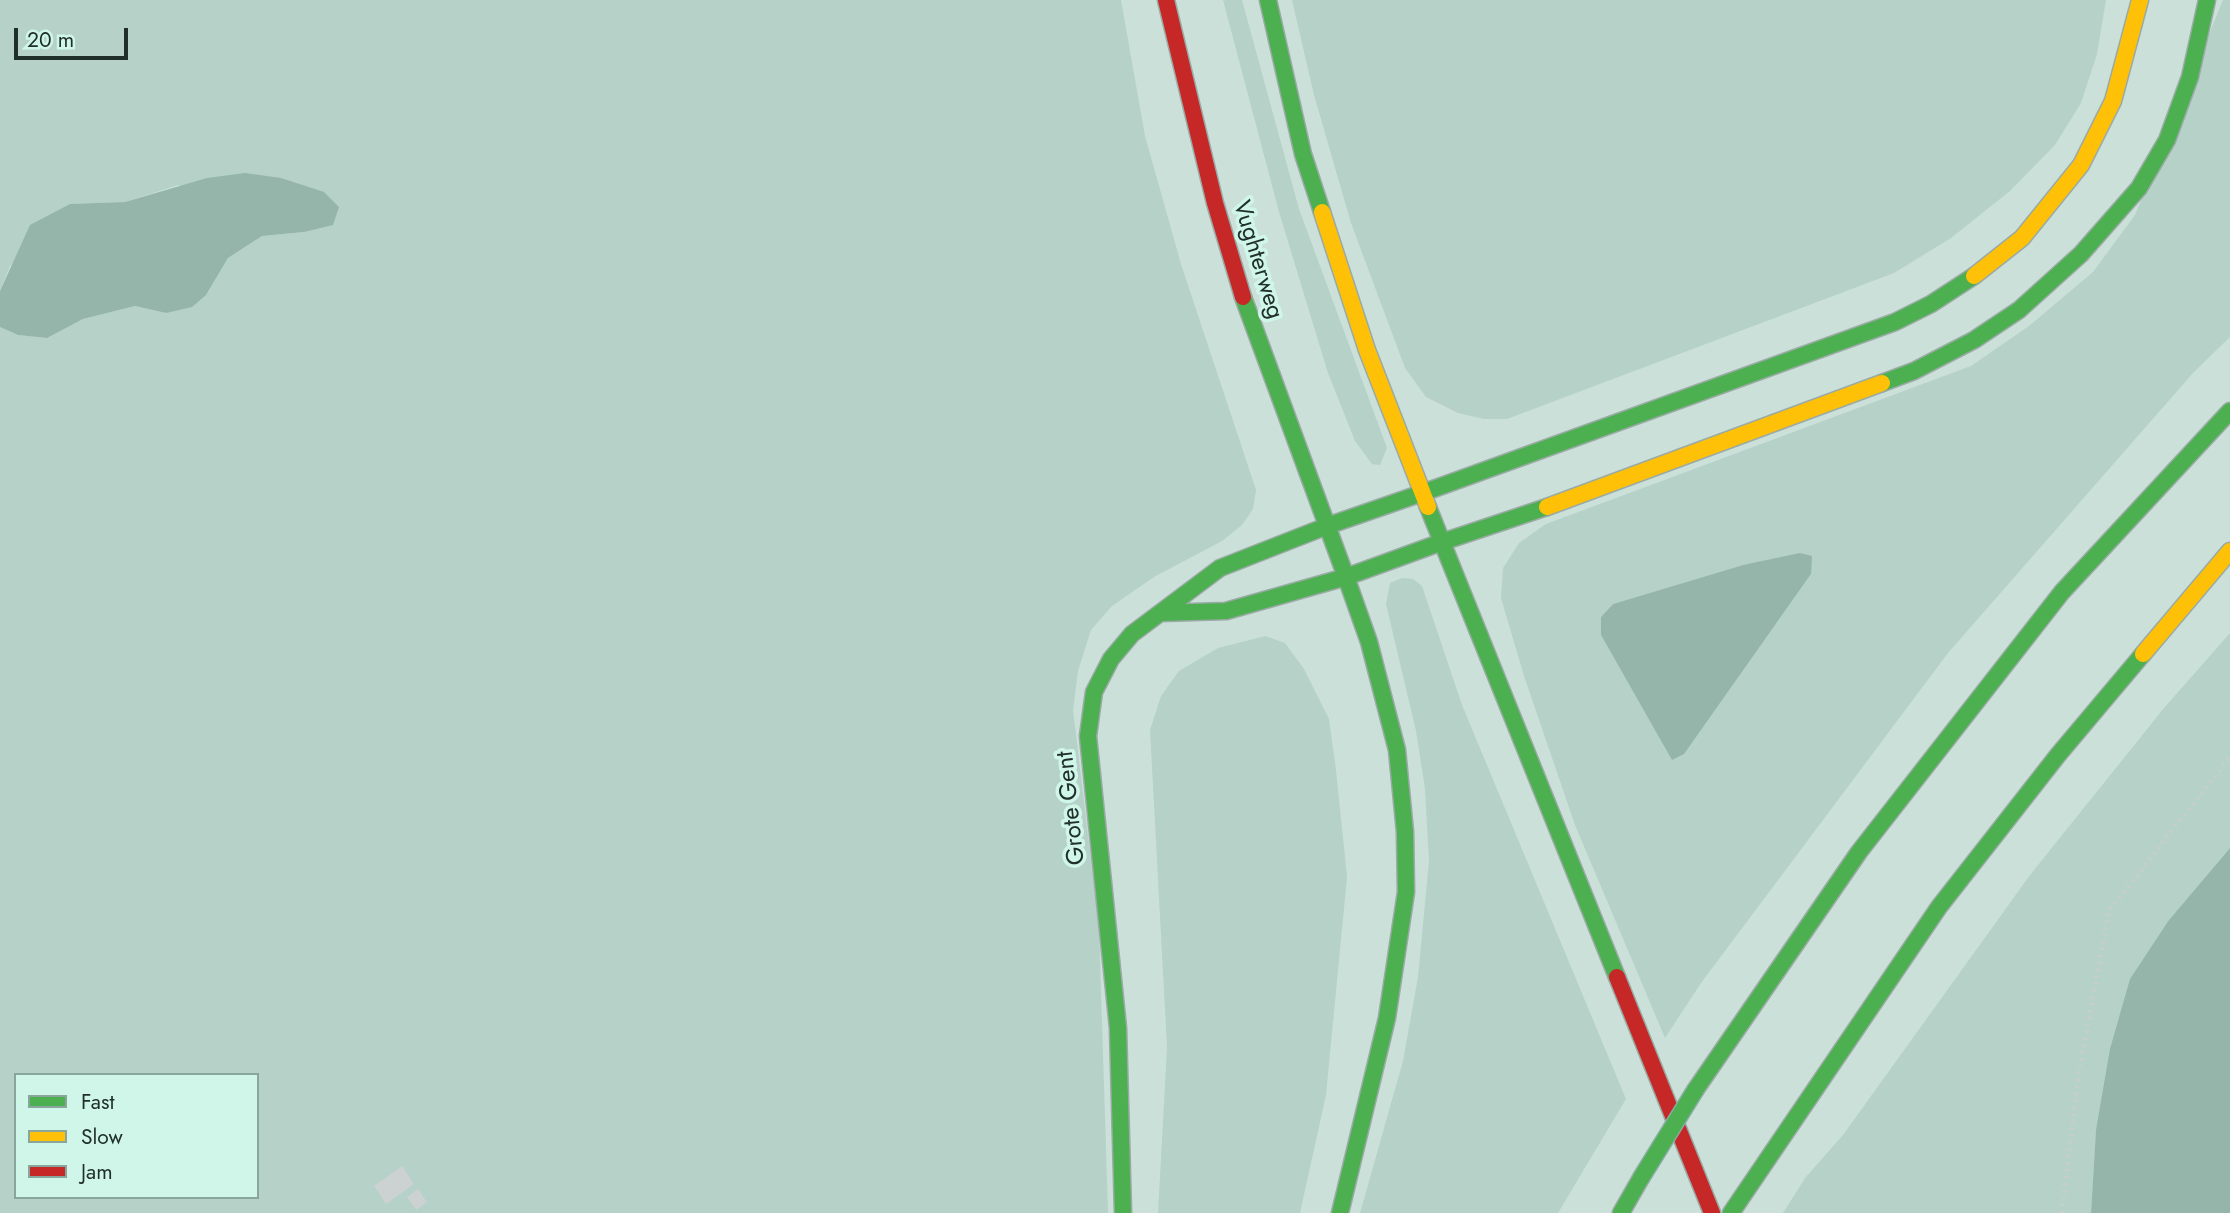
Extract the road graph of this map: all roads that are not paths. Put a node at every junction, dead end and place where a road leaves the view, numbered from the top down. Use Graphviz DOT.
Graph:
graph roads {
  1 [pos="1166,0"];
  2 [pos="1268,0"];
  3 [pos="2140,0"];
  4 [pos="2207,0"];
  5 [pos="2230,411"];
  6 [pos="1425,492"];
  7 [pos="1327,526"];
  8 [pos="1442,542"];
  9 [pos="2230,551"];
  10 [pos="1346,577"];
  11 [pos="1161,614"];
  12 [pos="1123,1213"];
  13 [pos="1340,1213"];
  14 [pos="1621,1213"];
  15 [pos="1712,1213"];
  16 [pos="1731,1213"];
  1 -- 7 [label="main road, Vughterweg"];
  2 -- 6 [label="main road"];
  3 -- 6 [label="main road, Grote Gent"];
  4 -- 8 [label="main road"];
  5 -- 14 [label="main road, bridge"];
  6 -- 7 [label="main road, Grote Gent"];
  6 -- 8 [label="main road"];
  7 -- 10 [label="main road, Vughterweg"];
  7 -- 11 [label="main road, Grote Gent"];
  8 -- 10 [label="main road"];
  8 -- 15 [label="main road"];
  9 -- 16 [label="main road"];
  10 -- 11 [label="main road"];
  10 -- 13 [label="main road, Vughterweg"];
  11 -- 12 [label="main road, Grote Gent"];
}
